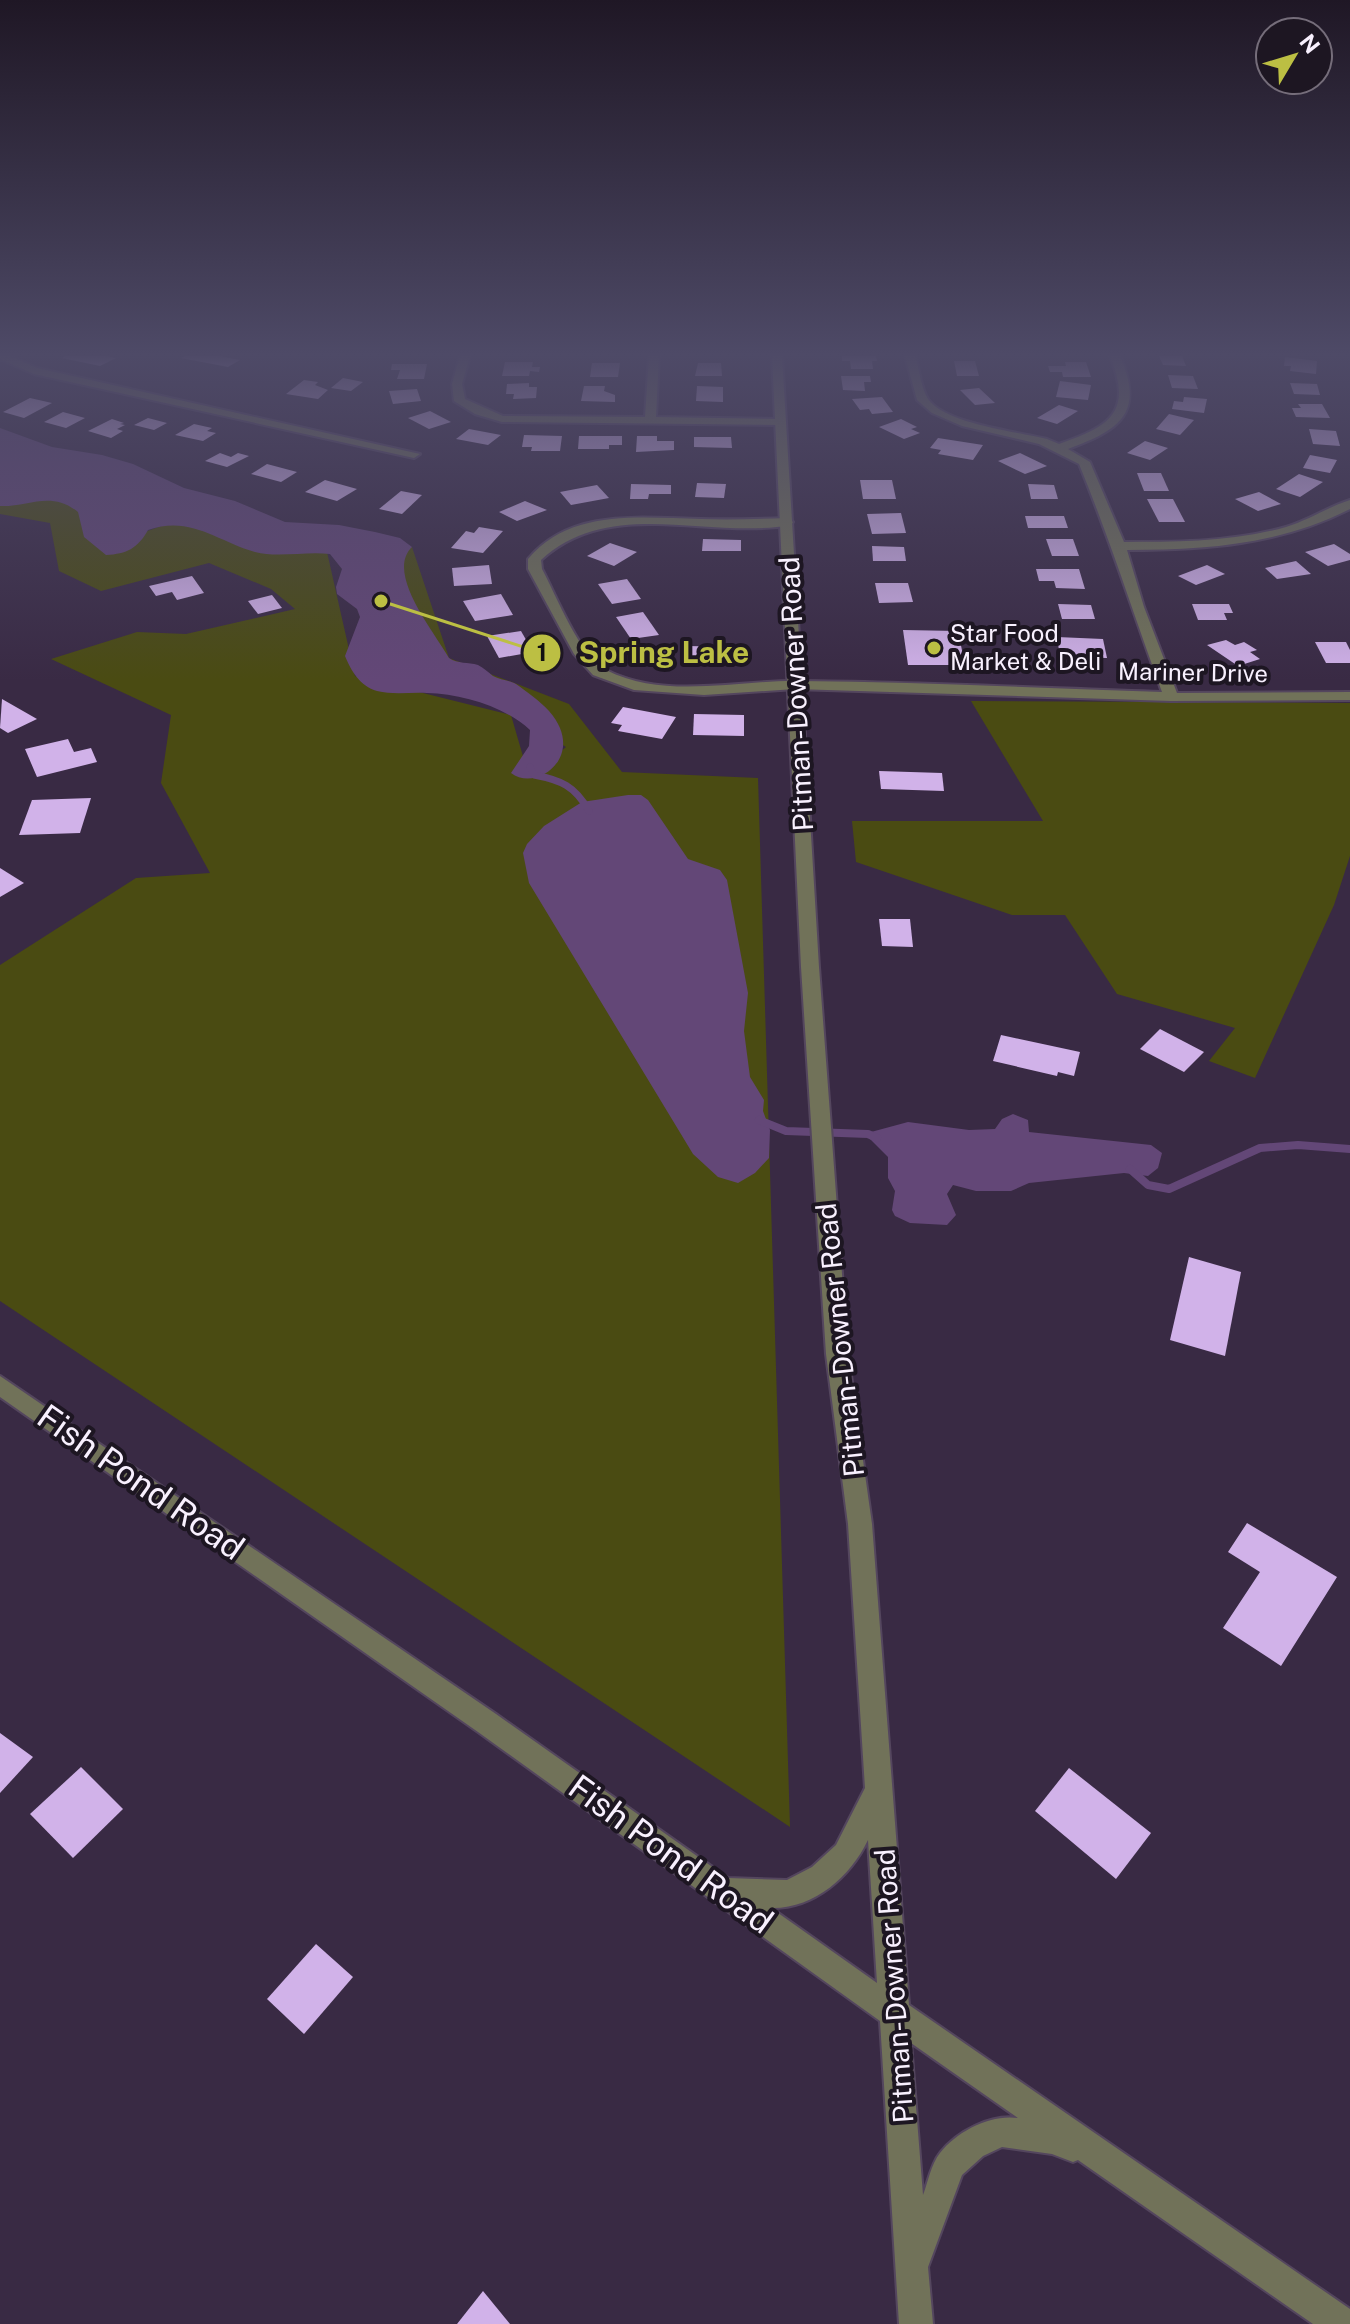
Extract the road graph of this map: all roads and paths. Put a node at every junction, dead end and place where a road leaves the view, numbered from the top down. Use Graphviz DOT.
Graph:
graph roads {
  1 [pos="782,464"];
  2 [pos="1085,464"];
  3 [pos="1350,504"];
  4 [pos="787,522"];
  5 [pos="1119,546"];
  6 [pos="795,685"];
  7 [pos="1350,696"];
  8 [pos="1171,697"];
  9 [pos="0,1385"];
  10 [pos="880,1787"];
  11 [pos="724,1892"];
  12 [pos="897,2015"];
  13 [pos="1103,2157"];
  14 [pos="913,2265"];
  15 [pos="916,2324"];
  16 [pos="1342,2324"];
  1 -- 4 [label="street, Pitman-Downer Road"];
  2 -- 5 [label="street"];
  3 -- 5 [label="street"];
  4 -- 6 [label="street, Pitman-Downer Road"];
  4 -- 6 [label="street, Mariner Drive"];
  5 -- 8 [label="street"];
  6 -- 8 [label="street, Mariner Drive"];
  6 -- 10 [label="street, Pitman-Downer Road"];
  7 -- 8 [label="street, Mariner Drive"];
  9 -- 11 [label="street, Fish Pond Road"];
  10 -- 11 [label="street"];
  10 -- 12 [label="street, Pitman-Downer Road"];
  11 -- 12 [label="street, Fish Pond Road"];
  12 -- 13 [label="street, Fish Pond Road"];
  12 -- 14 [label="street, Pitman-Downer Road"];
  13 -- 14 [label="street"];
  13 -- 16 [label="street, Fish Pond Road"];
  14 -- 15 [label="street, Pitman-Downer Road"];
}
